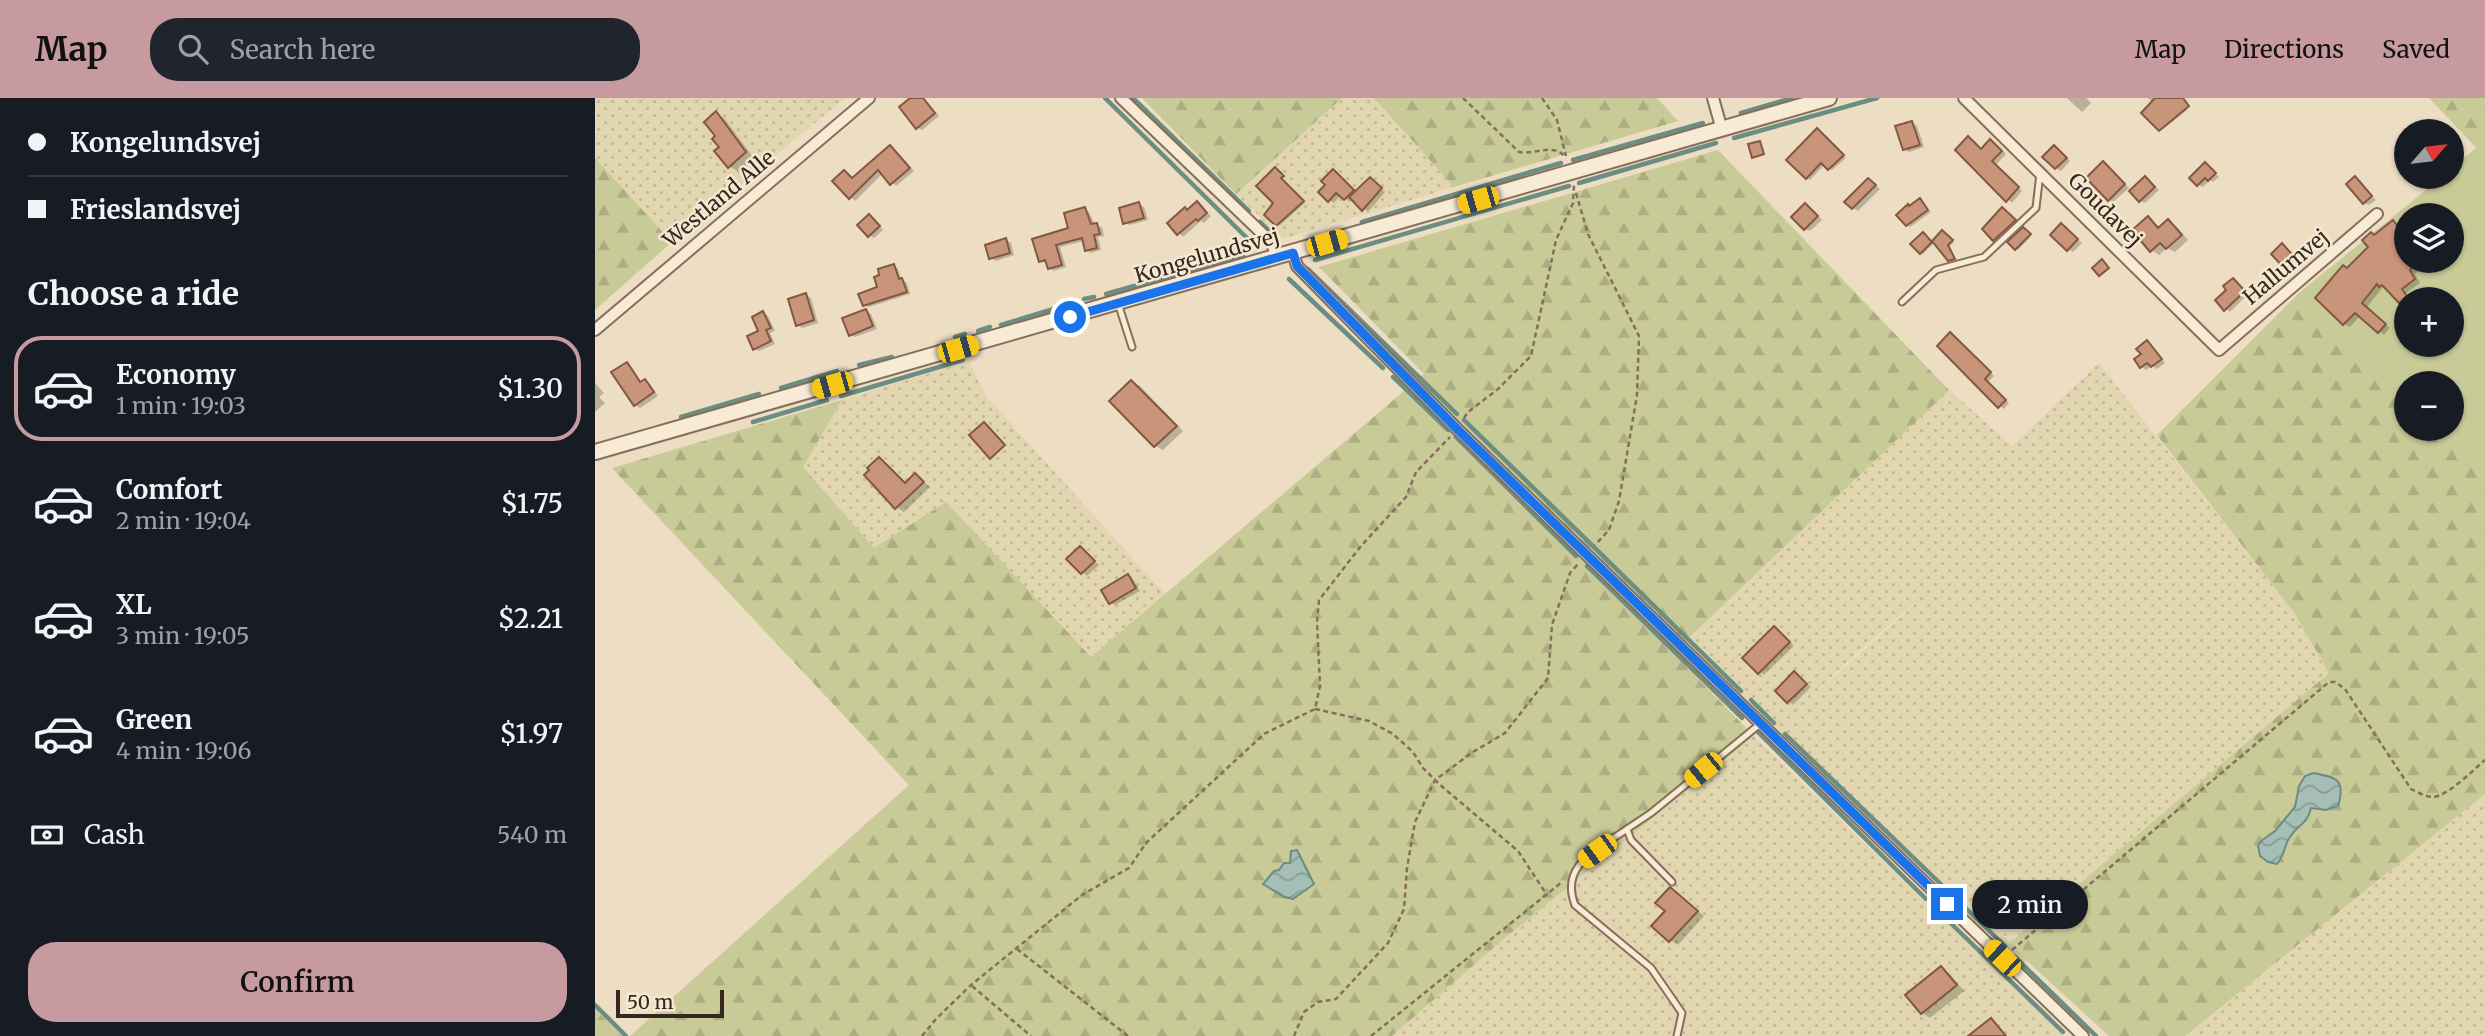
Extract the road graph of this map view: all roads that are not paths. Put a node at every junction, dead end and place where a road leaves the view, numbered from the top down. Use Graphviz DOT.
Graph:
graph roads {
  1 [pos="869,98"];
  2 [pos="1121,98"];
  3 [pos="1713,98"];
  4 [pos="1829,98"];
  5 [pos="1964,98"];
  6 [pos="1722,130"];
  7 [pos="2040,173"];
  8 [pos="2377,214"];
  9 [pos="1293,253"];
  10 [pos="1277,258"];
  11 [pos="1902,302"];
  12 [pos="1118,303"];
  13 [pos="595,330"];
  14 [pos="1132,346"];
  15 [pos="2219,349"];
  16 [pos="595,452"];
  17 [pos="1760,724"];
  18 [pos="1627,829"];
  19 [pos="1672,882"];
  20 [pos="1677,1036"];
  21 [pos="2083,1036"];
  1 -- 13 [label="street, Westland Alle"];
  2 -- 10 [label="street"];
  3 -- 6 [label="street"];
  4 -- 6 [label="street, Kongelundsvej"];
  5 -- 7 [label="street, Goudavej"];
  6 -- 9 [label="street, Kongelundsvej"];
  7 -- 11 [label="lane"];
  7 -- 15 [label="street, Goudavej"];
  8 -- 15 [label="street, Hallumvej"];
  9 -- 10 [label="street, Kongelundsvej"];
  9 -- 17 [label="street"];
  10 -- 12 [label="street, Kongelundsvej"];
  12 -- 14 [label="lane"];
  12 -- 16 [label="street, Kongelundsvej"];
  17 -- 18 [label="lane"];
  17 -- 21 [label="street"];
  18 -- 19 [label="lane"];
  18 -- 20 [label="lane"];
}
